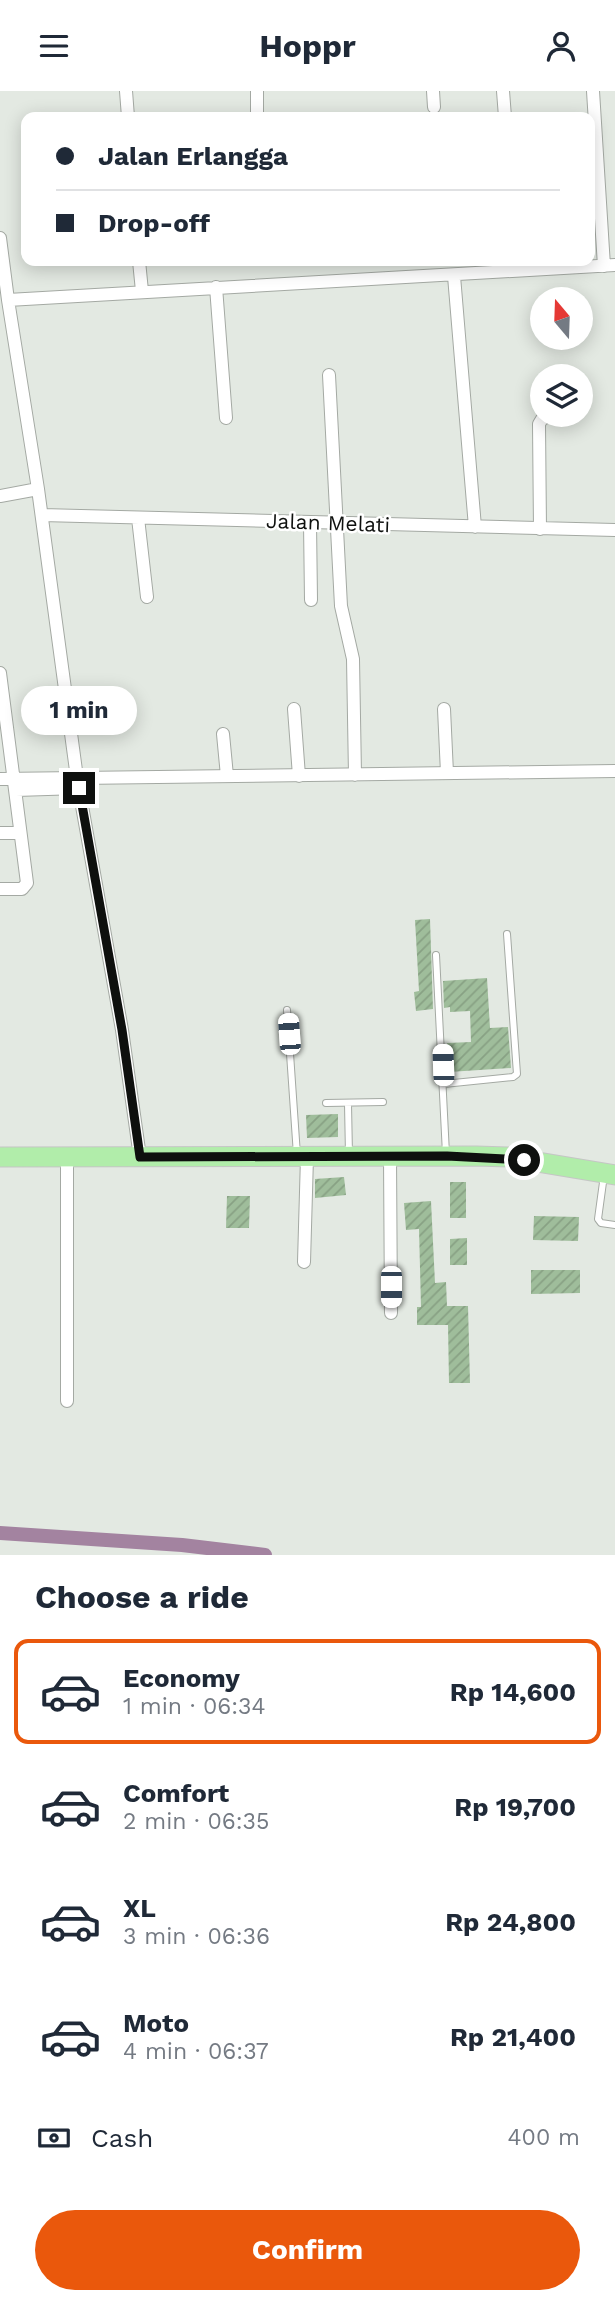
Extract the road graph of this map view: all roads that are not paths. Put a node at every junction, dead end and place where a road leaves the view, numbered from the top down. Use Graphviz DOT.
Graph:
graph roads {
  1 [pos="126,91"];
  2 [pos="257,91"];
  3 [pos="433,91"];
  4 [pos="503,91"];
  5 [pos="593,91"];
  6 [pos="434,107"];
  7 [pos="128,112"];
  8 [pos="257,112"];
  9 [pos="505,112"];
  10 [pos="595,112"];
  11 [pos="595,113"];
  12 [pos="0,238"];
  13 [pos="609,265"];
  14 [pos="140,266"];
  15 [pos="502,266"];
  16 [pos="454,276"];
  17 [pos="216,287"];
  18 [pos="142,291"];
  19 [pos="8,300"];
  20 [pos="329,375"];
  21 [pos="226,418"];
  22 [pos="539,427"];
  23 [pos="38,489"];
  24 [pos="0,496"];
  25 [pos="41,515"];
  26 [pos="138,518"];
  27 [pos="310,523"];
  28 [pos="338,523"];
  29 [pos="475,527"];
  30 [pos="540,529"];
  31 [pos="615,530"];
  32 [pos="147,597"];
  33 [pos="310,600"];
  34 [pos="0,673"];
  35 [pos="294,709"];
  36 [pos="444,709"];
  37 [pos="223,734"];
  38 [pos="615,771"];
  39 [pos="447,773"];
  40 [pos="355,775"];
  41 [pos="226,776"];
  42 [pos="299,776"];
  43 [pos="0,779"];
  44 [pos="78,783"];
  45 [pos="15,785"];
  46 [pos="0,833"];
  47 [pos="20,833"];
  48 [pos="0,889"];
  49 [pos="507,935"];
  50 [pos="436,955"];
  51 [pos="287,1010"];
  52 [pos="443,1084"];
  53 [pos="383,1102"];
  54 [pos="327,1103"];
  55 [pos="348,1104"];
  56 [pos="447,1156"];
  57 [pos="0,1157"];
  58 [pos="67,1157"];
  59 [pos="140,1157"];
  60 [pos="302,1157"];
  61 [pos="349,1157"];
  62 [pos="390,1157"];
  63 [pos="609,1174"];
  64 [pos="615,1224"];
  65 [pos="304,1262"];
  66 [pos="391,1313"];
  67 [pos="66,1401"];
  1 -- 7 [label="street"];
  2 -- 8 [label="street"];
  3 -- 6 [label="street"];
  4 -- 9 [label="street"];
  5 -- 10 [label="street"];
  11 -- 13 [label="street"];
  12 -- 19 [label="street"];
  14 -- 18 [label="street"];
  15 -- 16 [label="street"];
  16 -- 17 [label="street"];
  16 -- 29 [label="street"];
  17 -- 18 [label="street"];
  17 -- 21 [label="street"];
  18 -- 19 [label="street"];
  19 -- 23 [label="street"];
  20 -- 28 [label="street"];
  22 -- 30 [label="street"];
  23 -- 24 [label="street"];
  23 -- 25 [label="street"];
  25 -- 26 [label="street, Jalan Melati"];
  25 -- 44 [label="street"];
  26 -- 27 [label="street, Jalan Melati"];
  26 -- 32 [label="street"];
  27 -- 28 [label="street, Jalan Melati"];
  27 -- 33 [label="street"];
  28 -- 29 [label="street, Jalan Melati"];
  28 -- 40 [label="street"];
  29 -- 30 [label="street, Jalan Melati"];
  30 -- 31 [label="street, Jalan Melati"];
  34 -- 45 [label="street"];
  35 -- 42 [label="street"];
  36 -- 39 [label="street"];
  37 -- 41 [label="street"];
  38 -- 39 [label="street"];
  39 -- 40 [label="street"];
  40 -- 42 [label="street"];
  41 -- 42 [label="street"];
  41 -- 44 [label="street"];
  43 -- 45 [label="street"];
  44 -- 45 [label="street"];
  44 -- 59 [label="street"];
  45 -- 47 [label="street"];
  46 -- 47 [label="street"];
  47 -- 48 [label="street"];
  49 -- 52 [label="lane"];
  50 -- 52 [label="lane"];
  51 -- 60 [label="lane"];
  52 -- 56 [label="lane"];
  53 -- 55 [label="lane"];
  54 -- 55 [label="lane"];
  55 -- 61 [label="lane"];
  56 -- 62 [label="main road"];
  56 -- 63 [label="main road"];
  57 -- 58 [label="main road"];
  58 -- 59 [label="main road"];
  58 -- 67 [label="street"];
  59 -- 60 [label="main road"];
  60 -- 61 [label="main road"];
  60 -- 65 [label="street"];
  61 -- 62 [label="main road"];
  62 -- 66 [label="street"];
  63 -- 64 [label="lane"];
}
